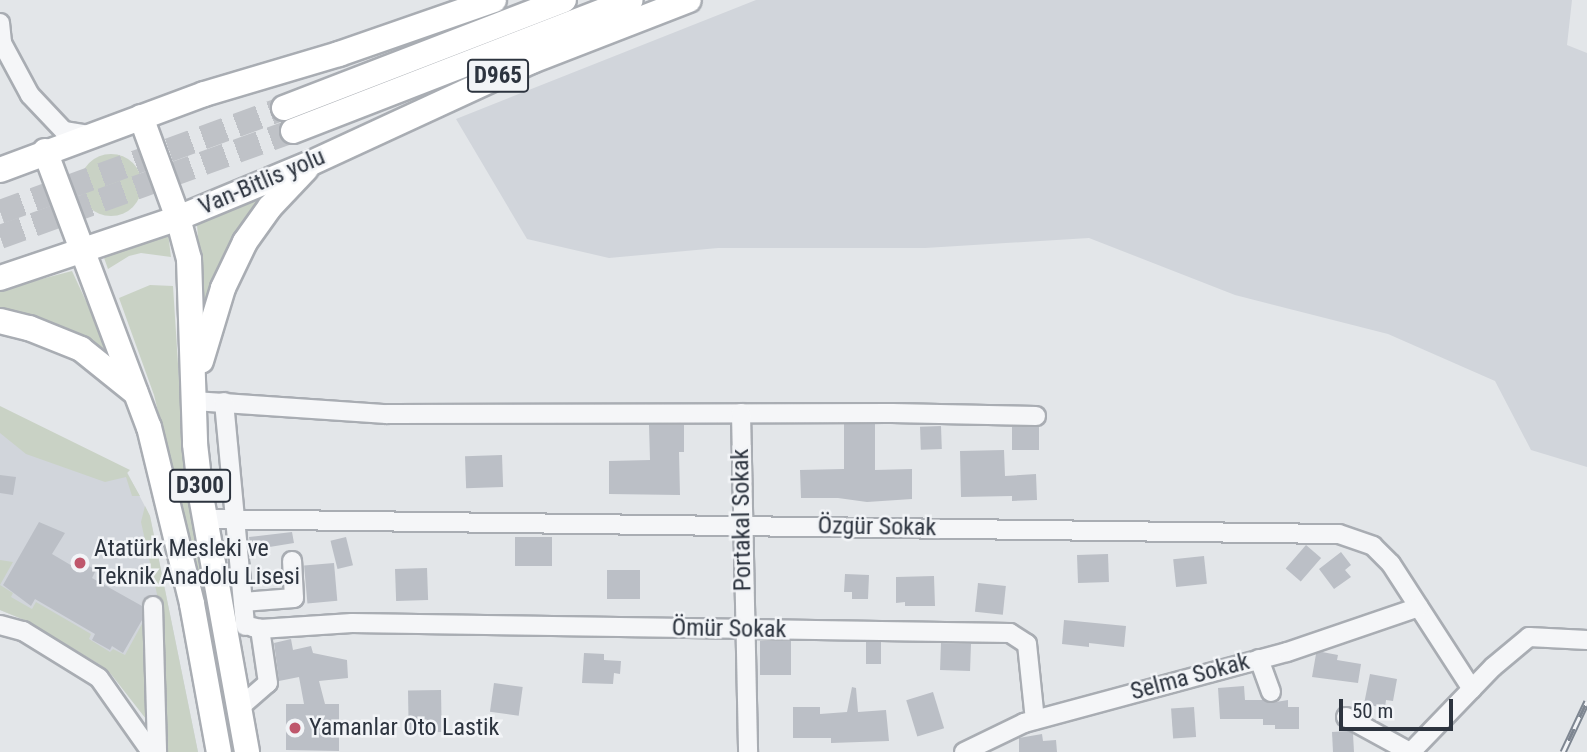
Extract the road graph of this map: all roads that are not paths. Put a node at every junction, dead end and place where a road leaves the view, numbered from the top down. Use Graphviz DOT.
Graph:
graph roads {
  1 [pos="495,0"];
  2 [pos="564,0"];
  3 [pos="630,0"];
  4 [pos="689,0"];
  5 [pos="0,23"];
  6 [pos="284,108"];
  7 [pos="142,117"];
  8 [pos="293,131"];
  9 [pos="90,135"];
  10 [pos="45,151"];
  11 [pos="311,163"];
  12 [pos="0,170"];
  13 [pos="178,218"];
  14 [pos="81,252"];
  15 [pos="0,278"];
  16 [pos="0,321"];
  17 [pos="138,395"];
  18 [pos="194,397"];
  19 [pos="224,402"];
  20 [pos="741,413"];
  21 [pos="1036,416"];
  22 [pos="205,519"];
  23 [pos="234,520"];
  24 [pos="742,525"];
  25 [pos="292,561"];
  26 [pos="273,600"];
  27 [pos="243,602"];
  28 [pos="153,606"];
  29 [pos="1419,607"];
  30 [pos="0,625"];
  31 [pos="251,626"];
  32 [pos="744,629"];
  33 [pos="1587,640"];
  34 [pos="1259,659"];
  35 [pos="1472,689"];
  36 [pos="1271,692"];
  37 [pos="239,708"];
  38 [pos="1346,717"];
  39 [pos="1035,719"];
  40 [pos="151,752"];
  41 [pos="157,752"];
  42 [pos="219,752"];
  43 [pos="247,752"];
  44 [pos="748,752"];
  45 [pos="964,752"];
  46 [pos="1410,752"];
  1 -- 7 [label="highway"];
  2 -- 6 [label="highway"];
  3 -- 8 [label="highway"];
  4 -- 11 [label="highway, Van-Bitlis yolu / D965"];
  5 -- 9 [label="street"];
  7 -- 9 [label="highway"];
  7 -- 13 [label="highway"];
  9 -- 10 [label="highway"];
  10 -- 12 [label="highway"];
  10 -- 14 [label="highway"];
  11 -- 13 [label="highway, Van-Bitlis yolu"];
  11 -- 18 [label="highway"];
  13 -- 14 [label="highway"];
  13 -- 18 [label="highway, Van-Bitlis yolu / D300"];
  14 -- 15 [label="highway"];
  14 -- 17 [label="highway"];
  16 -- 17 [label="highway"];
  17 -- 42 [label="highway"];
  18 -- 19 [label="street"];
  18 -- 22 [label="highway, Van-Bitlis yolu / D300"];
  19 -- 20 [label="street"];
  19 -- 23 [label="street"];
  20 -- 21 [label="street"];
  20 -- 24 [label="street, Portakal Sokak"];
  22 -- 23 [label="street, Özgür Sokak"];
  22 -- 31 [label="highway, Van-Bitlis yolu / D300"];
  23 -- 24 [label="street, Özgür Sokak"];
  23 -- 27 [label="street"];
  24 -- 29 [label="street, Özgür Sokak"];
  24 -- 32 [label="street, Portakal Sokak"];
  25 -- 26 [label="street"];
  26 -- 27 [label="street"];
  26 -- 31 [label="street"];
  27 -- 31 [label="street"];
  28 -- 41 [label="street"];
  29 -- 34 [label="street, Selma Sokak"];
  29 -- 35 [label="street, Özgür Sokak"];
  30 -- 40 [label="street"];
  31 -- 32 [label="street, Ömür Sokak"];
  31 -- 37 [label="highway, Van-Bitlis yolu / D300"];
  31 -- 37 [label="street"];
  32 -- 39 [label="street, Ömür Sokak"];
  32 -- 44 [label="street, Portakal Sokak"];
  33 -- 35 [label="street"];
  34 -- 36 [label="street"];
  34 -- 39 [label="street, Selma Sokak"];
  35 -- 46 [label="street"];
  37 -- 43 [label="highway, Van-Bitlis yolu / D300"];
  38 -- 46 [label="street"];
  39 -- 45 [label="street, Selma Sokak"];
}
